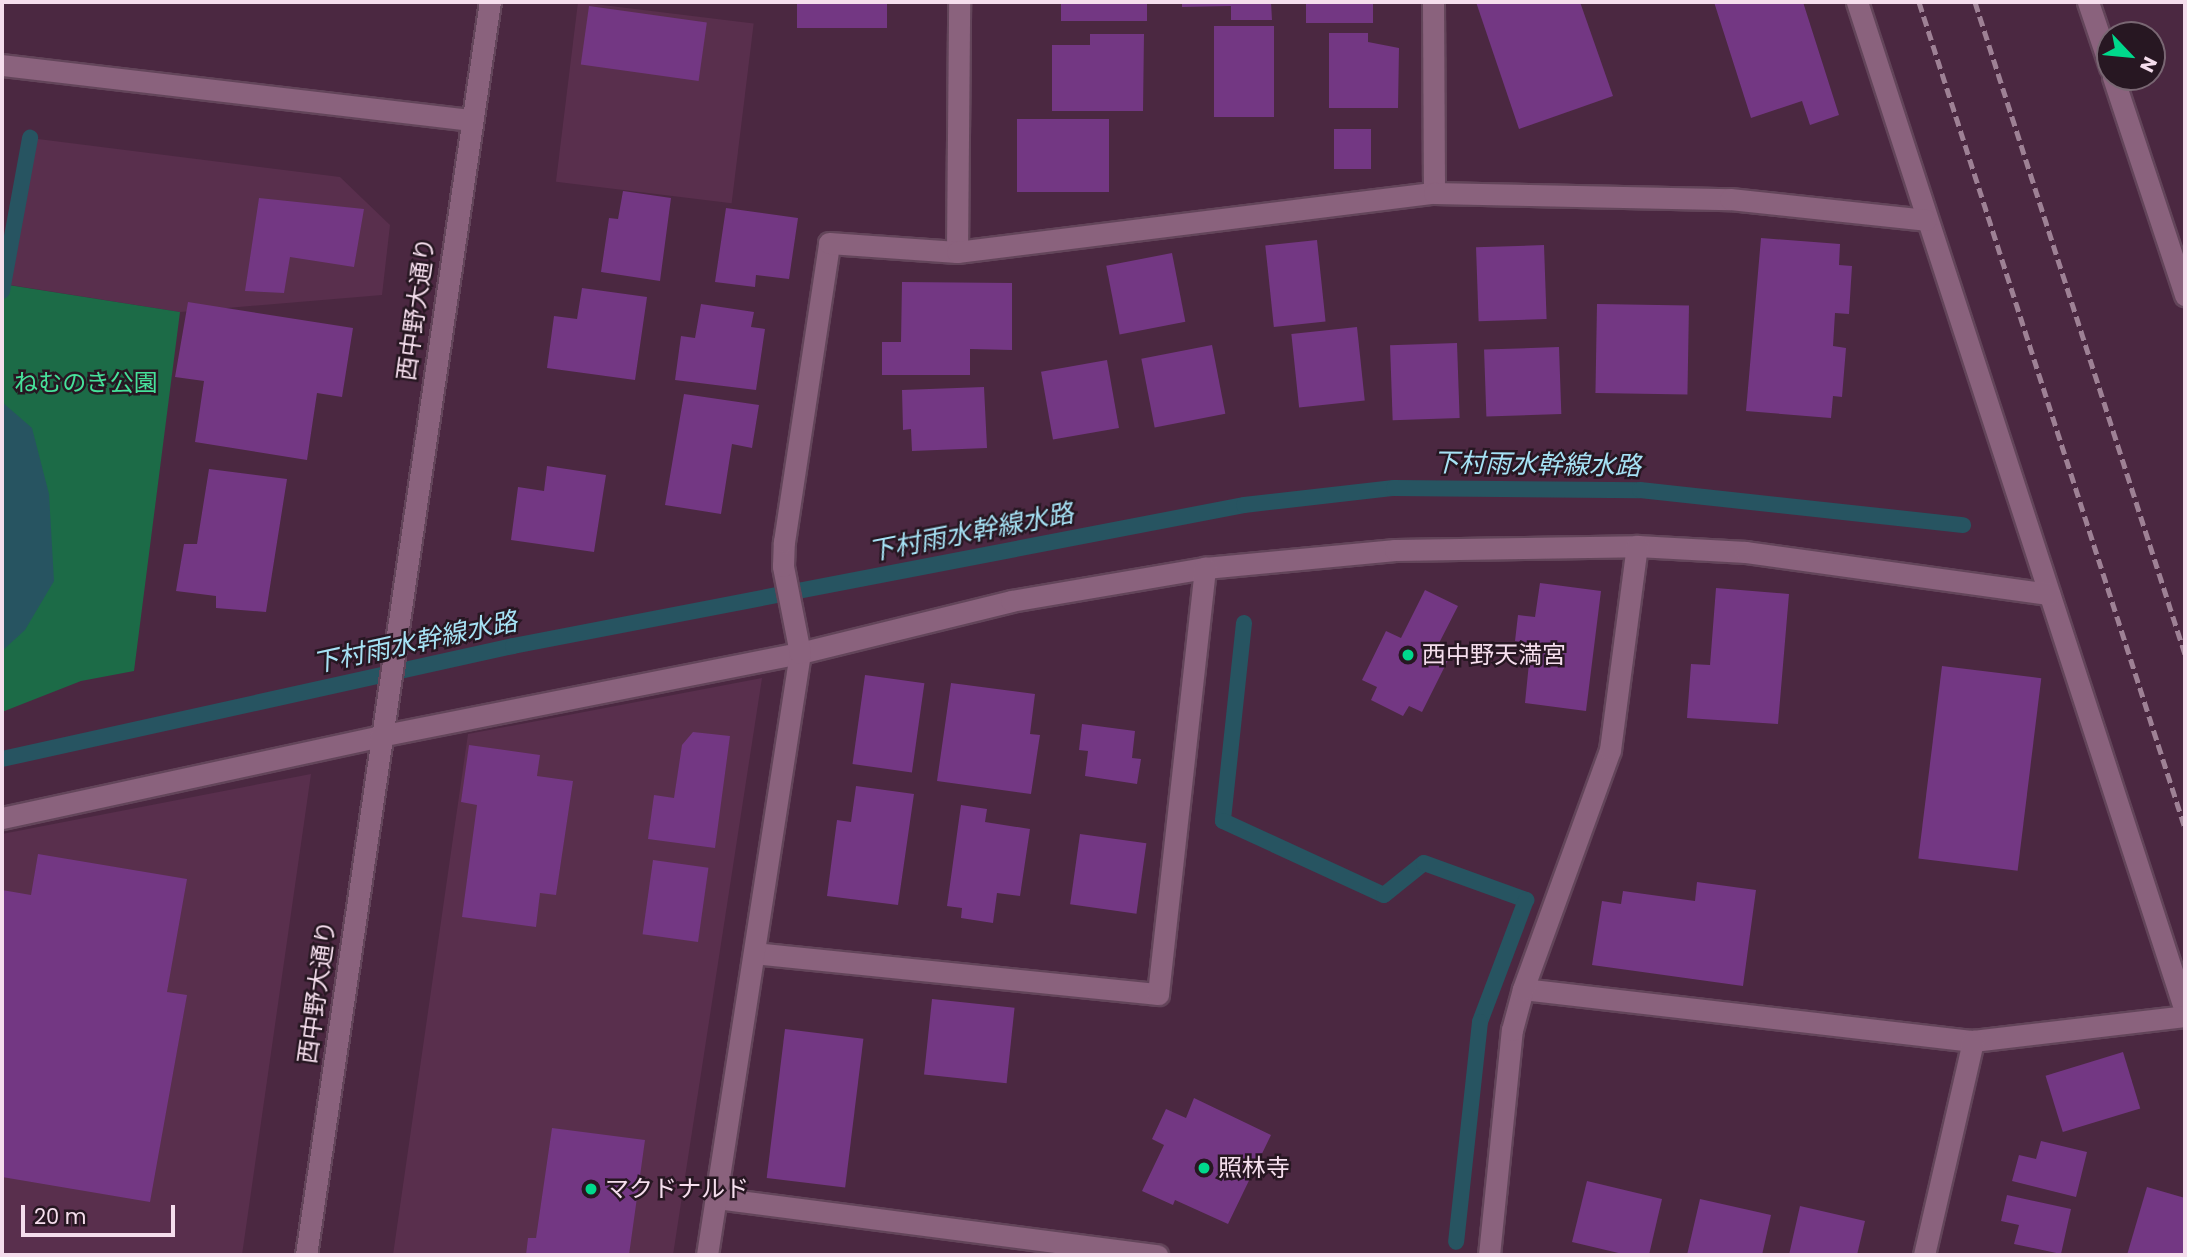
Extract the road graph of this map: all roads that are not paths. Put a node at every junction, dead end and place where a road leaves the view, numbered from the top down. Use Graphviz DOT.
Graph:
graph roads {
  1 [pos="490,2"];
  2 [pos="959,2"];
  3 [pos="1433,2"];
  4 [pos="1857,2"];
  5 [pos="2088,2"];
  6 [pos="2096,26"];
  7 [pos="2,65"];
  8 [pos="2118,91"];
  9 [pos="470,120"];
  10 [pos="1434,193"];
  11 [pos="1926,220"];
  12 [pos="957,252"];
  13 [pos="2185,295"];
  14 [pos="1637,546"];
  15 [pos="1205,568"];
  16 [pos="2049,594"];
  17 [pos="800,653"];
  18 [pos="380,736"];
  19 [pos="2,818"];
  20 [pos="754,953"];
  21 [pos="1522,989"];
  22 [pos="2185,1013"];
  23 [pos="1973,1041"];
  24 [pos="716,1198"];
  25 [pos="306,1255"];
  26 [pos="707,1255"];
  27 [pos="1157,1255"];
  28 [pos="1489,1255"];
  29 [pos="1924,1255"];
  1 -- 9 [label="street, 西中野大通り"];
  2 -- 12 [label="street"];
  3 -- 10 [label="street"];
  4 -- 11 [label="street"];
  5 -- 6 [label="street"];
  7 -- 9 [label="street"];
  8 -- 13 [label="street"];
  9 -- 18 [label="street, 西中野大通り"];
  10 -- 11 [label="street"];
  10 -- 12 [label="street"];
  11 -- 16 [label="street"];
  12 -- 17 [label="street"];
  14 -- 15 [label="street"];
  14 -- 16 [label="street"];
  14 -- 21 [label="street"];
  15 -- 17 [label="street"];
  15 -- 20 [label="street"];
  16 -- 22 [label="street"];
  17 -- 18 [label="street"];
  17 -- 20 [label="street"];
  18 -- 19 [label="street"];
  18 -- 25 [label="street, 西中野大通り"];
  20 -- 24 [label="street"];
  21 -- 23 [label="street"];
  21 -- 28 [label="street"];
  22 -- 23 [label="street"];
  23 -- 29 [label="street"];
  24 -- 26 [label="street"];
  24 -- 27 [label="street"];
}
